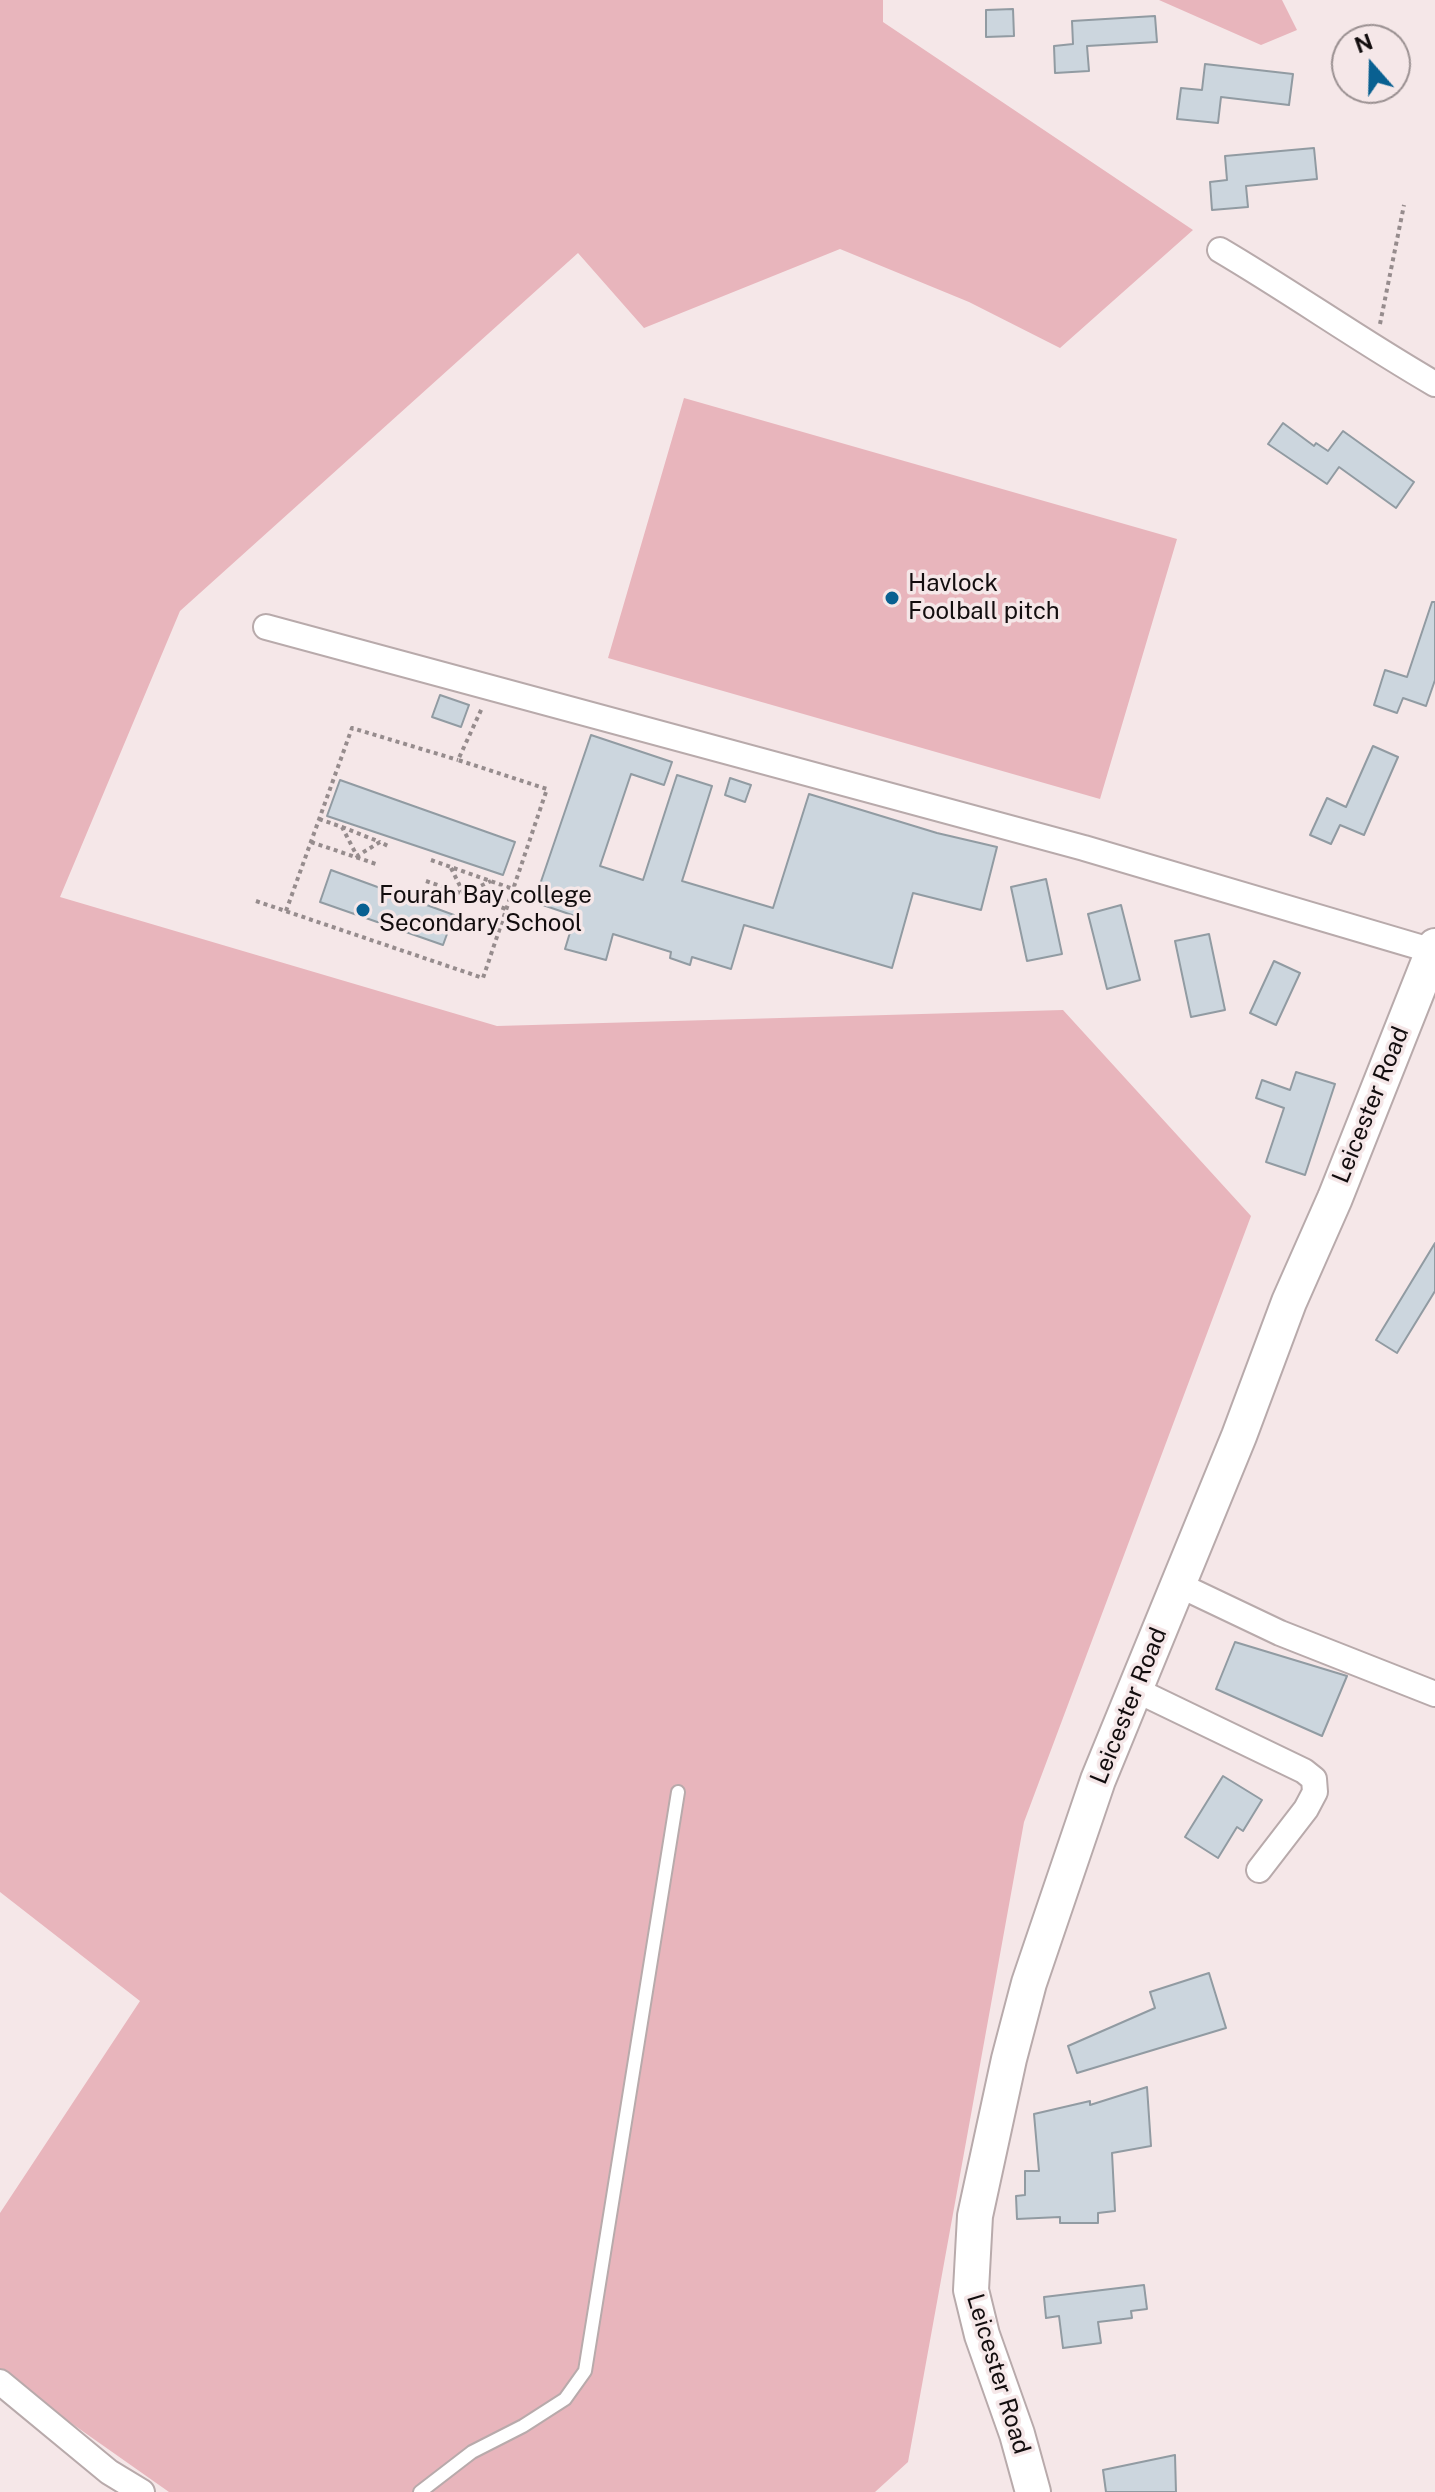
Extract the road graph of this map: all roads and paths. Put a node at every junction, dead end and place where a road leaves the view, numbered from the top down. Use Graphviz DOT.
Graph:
graph roads {
  1 [pos="1404,205"];
  2 [pos="1220,250"];
  3 [pos="1374,349"];
  4 [pos="1435,384"];
  5 [pos="266,627"];
  6 [pos="492,686"];
  7 [pos="458,760"];
  8 [pos="319,819"];
  9 [pos="342,827"];
  10 [pos="311,842"];
  11 [pos="380,842"];
  12 [pos="388,846"];
  13 [pos="357,856"];
  14 [pos="431,860"];
  15 [pos="379,865"];
  16 [pos="450,866"];
  17 [pos="426,881"];
  18 [pos="491,881"];
  19 [pos="513,889"];
  20 [pos="464,894"];
  21 [pos="256,901"];
  22 [pos="506,909"];
  23 [pos="286,911"];
  24 [pos="1434,948"];
  25 [pos="1177,1584"];
  26 [pos="1136,1690"];
  27 [pos="1435,1694"];
  28 [pos="678,1792"];
  29 [pos="1259,1870"];
  30 [pos="0,2382"];
  31 [pos="142,2492"];
  32 [pos="420,2492"];
  33 [pos="1033,2492"];
  1 -- 3 [label="path"];
  2 -- 3 [label="street"];
  3 -- 4 [label="street"];
  5 -- 6 [label="street"];
  6 -- 7 [label="path"];
  6 -- 24 [label="street"];
  7 -- 8 [label="path"];
  7 -- 19 [label="path"];
  8 -- 9 [label="path"];
  8 -- 10 [label="path"];
  9 -- 11 [label="path"];
  9 -- 13 [label="path"];
  10 -- 13 [label="path"];
  10 -- 23 [label="path"];
  11 -- 12 [label="path"];
  11 -- 13 [label="path"];
  13 -- 15 [label="path"];
  14 -- 16 [label="path"];
  16 -- 18 [label="path"];
  16 -- 20 [label="path"];
  17 -- 20 [label="path"];
  18 -- 19 [label="path"];
  18 -- 20 [label="path"];
  19 -- 22 [label="path"];
  20 -- 22 [label="path"];
  21 -- 23 [label="path"];
  22 -- 23 [label="path"];
  24 -- 25 [label="street, Leicester Road"];
  25 -- 26 [label="street, Leicester Road"];
  25 -- 27 [label="street"];
  26 -- 29 [label="street"];
  26 -- 33 [label="street, Leicester Road"];
  28 -- 32 [label="lane"];
  30 -- 31 [label="street"];
}
